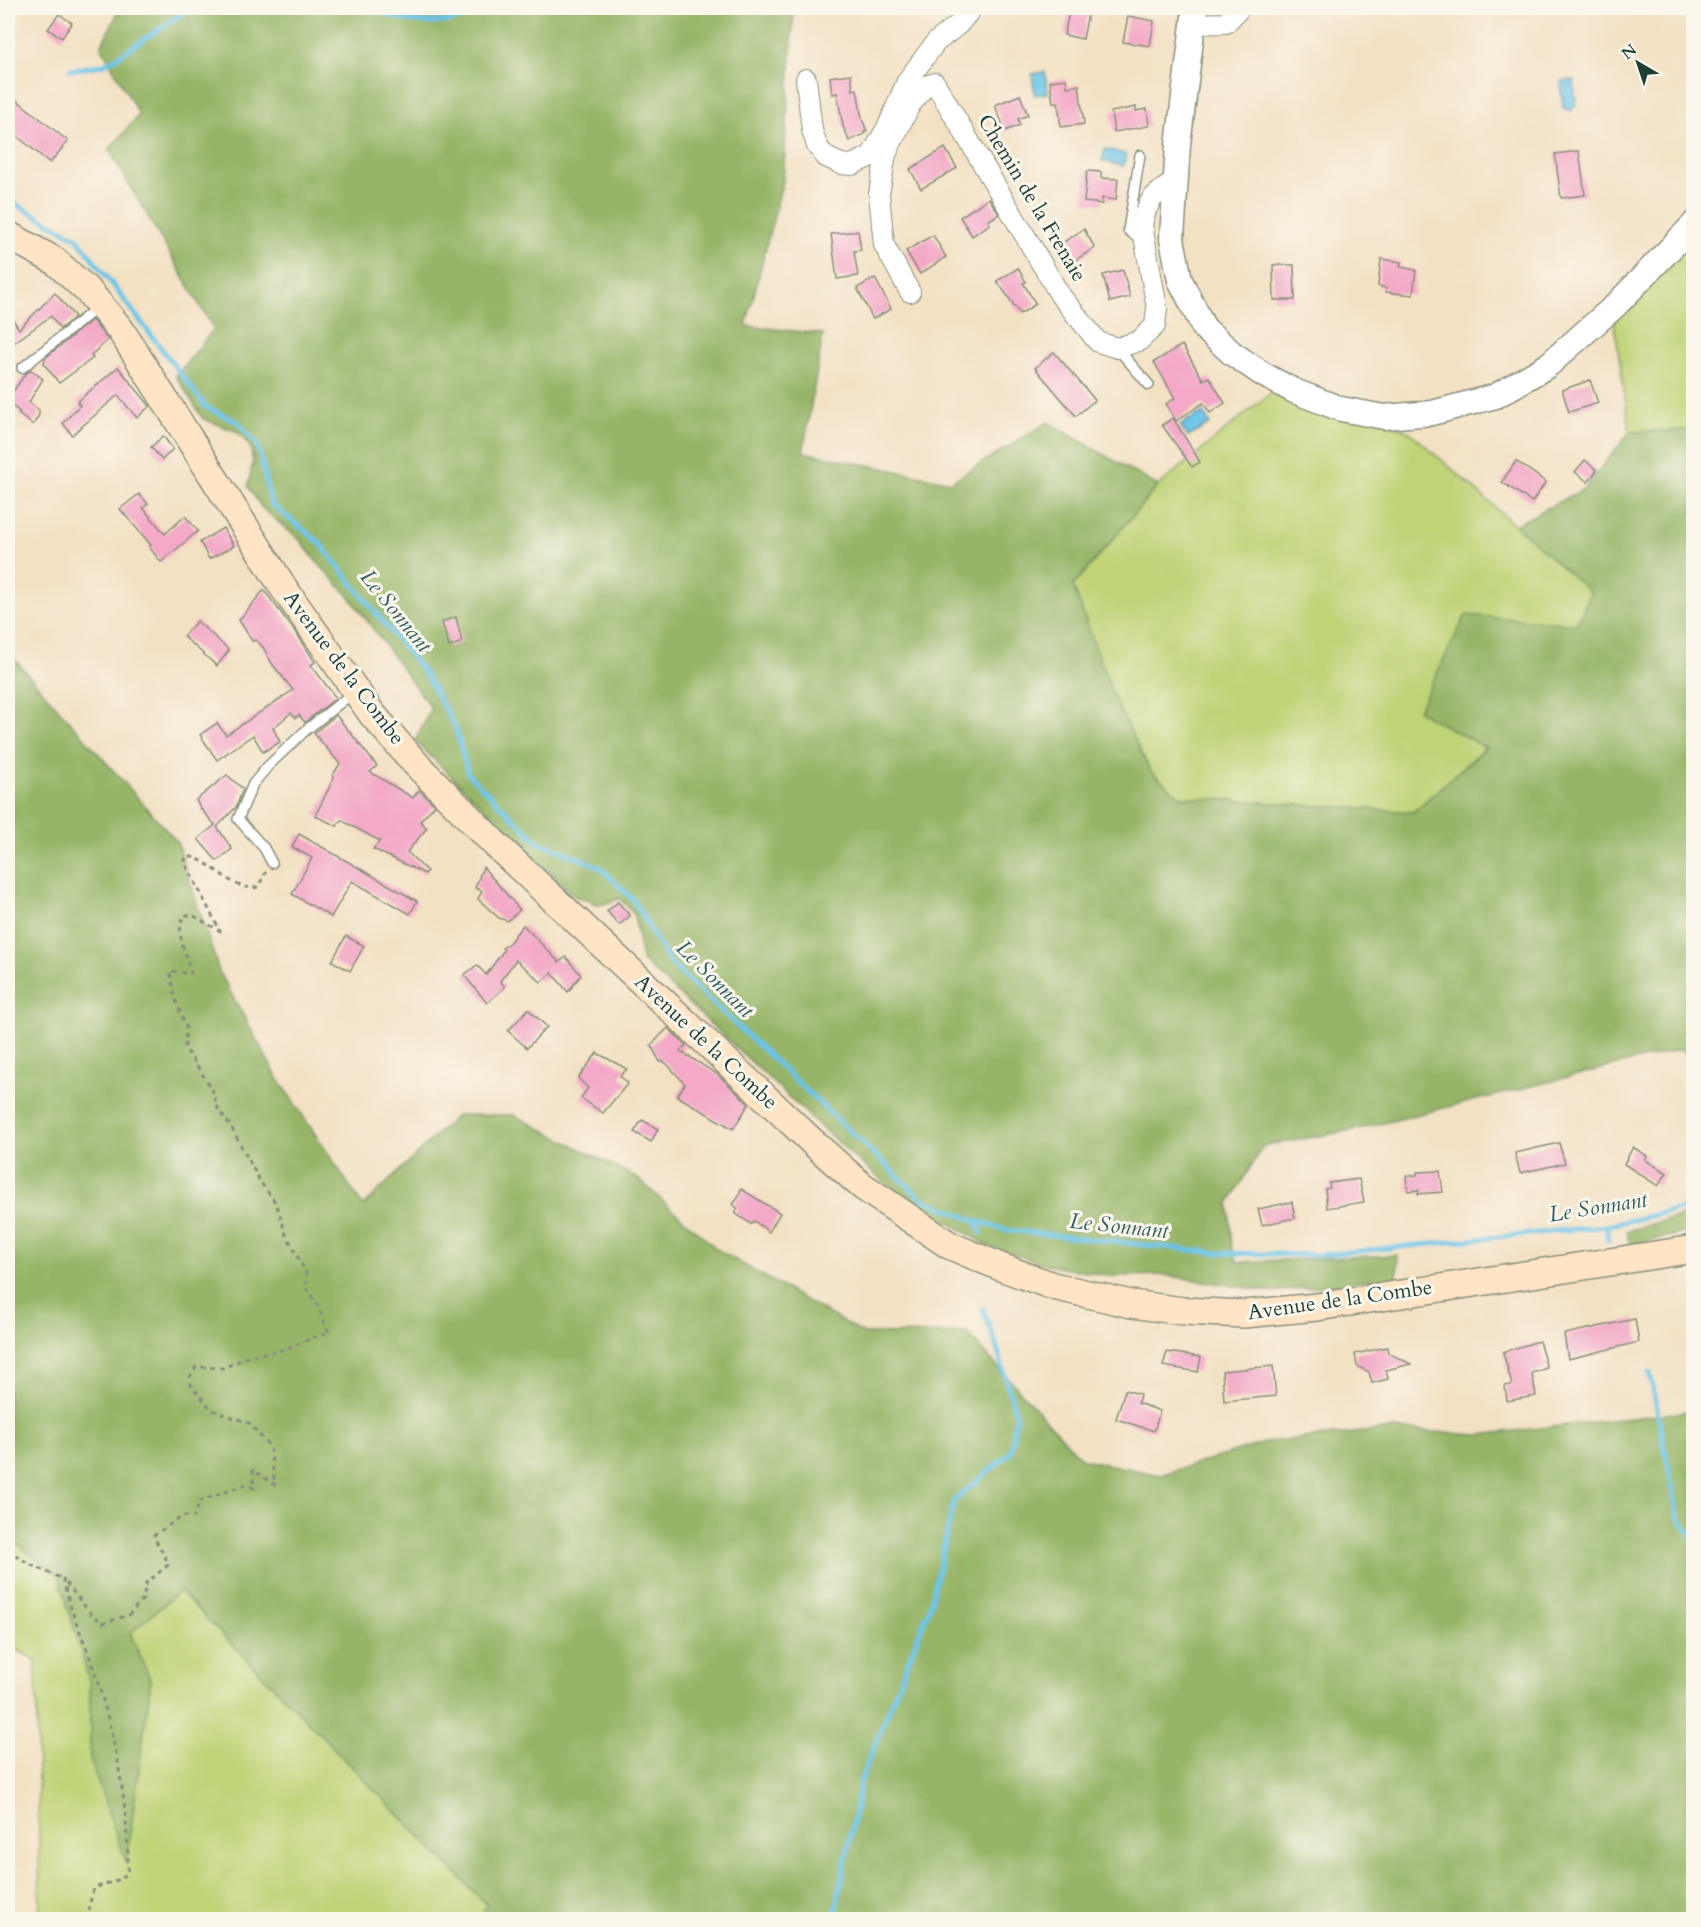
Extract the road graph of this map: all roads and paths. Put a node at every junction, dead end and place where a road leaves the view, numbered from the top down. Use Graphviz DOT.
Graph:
graph roads {
  1 [pos="972,8"];
  2 [pos="1240,8"];
  3 [pos="1194,16"];
  4 [pos="806,80"];
  5 [pos="1140,155"];
  6 [pos="1175,181"];
  7 [pos="1694,224"];
  8 [pos="8,235"];
  9 [pos="1144,238"];
  10 [pos="910,292"];
  11 [pos="101,305"];
  12 [pos="1117,348"];
  13 [pos="22,368"];
  14 [pos="1149,386"];
  15 [pos="356,690"];
  16 [pos="272,863"];
  17 [pos="1694,1249"];
  18 [pos="8,1550"];
  19 [pos="63,1579"];
  20 [pos="88,1920"];
  1 -- 4 [label="street"];
  2 -- 3 [label="street"];
  3 -- 6 [label="street"];
  5 -- 9 [label="lane"];
  6 -- 7 [label="street"];
  6 -- 9 [label="street"];
  8 -- 11 [label="main road, Avenue de la Combe"];
  9 -- 12 [label="street"];
  10 -- 12 [label="street, Chemin de la Frenaie"];
  11 -- 13 [label="lane"];
  11 -- 15 [label="main road, Avenue de la Combe"];
  12 -- 14 [label="lane"];
  15 -- 16 [label="lane"];
  15 -- 17 [label="main road, Avenue de la Combe"];
  16 -- 19 [label="path"];
  18 -- 19 [label="path"];
  19 -- 20 [label="path"];
}
